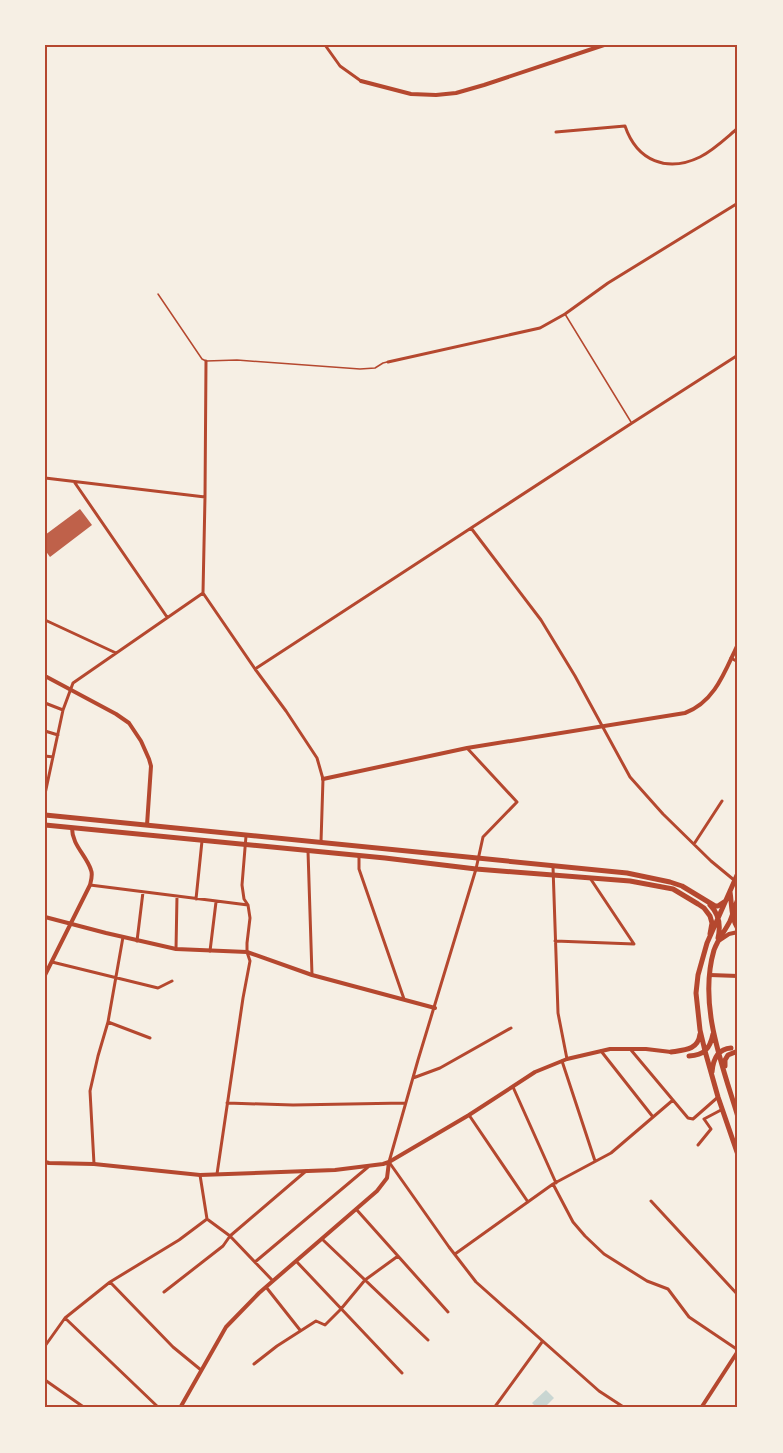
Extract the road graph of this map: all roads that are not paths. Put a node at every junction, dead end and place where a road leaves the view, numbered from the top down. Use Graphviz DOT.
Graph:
graph roads {
  1 [pos="325,45"];
  2 [pos="604,45"];
  3 [pos="360,81"];
  4 [pos="738,128"];
  5 [pos="556,132"];
  6 [pos="738,203"];
  7 [pos="158,294"];
  8 [pos="565,314"];
  9 [pos="738,356"];
  10 [pos="206,361"];
  11 [pos="388,362"];
  12 [pos="632,423"];
  13 [pos="45,478"];
  14 [pos="75,483"];
  15 [pos="205,497"];
  16 [pos="471,528"];
  17 [pos="203,593"];
  18 [pos="167,617"];
  19 [pos="45,620"];
  20 [pos="738,644"];
  21 [pos="116,653"];
  22 [pos="731,658"];
  23 [pos="738,662"];
  24 [pos="255,669"];
  25 [pos="45,676"];
  26 [pos="70,689"];
  27 [pos="45,703"];
  28 [pos="63,710"];
  29 [pos="603,726"];
  30 [pos="45,731"];
  31 [pos="58,735"];
  32 [pos="467,748"];
  33 [pos="45,756"];
  34 [pos="53,757"];
  35 [pos="323,779"];
  36 [pos="45,794"];
  37 [pos="722,801"];
  38 [pos="45,815"];
  39 [pos="45,825"];
  40 [pos="147,825"];
  41 [pos="72,828"];
  42 [pos="246,836"];
  43 [pos="202,841"];
  44 [pos="321,842"];
  45 [pos="245,844"];
  46 [pos="693,844"];
  47 [pos="308,851"];
  48 [pos="359,855"];
  49 [pos="478,859"];
  50 [pos="553,866"];
  51 [pos="476,869"];
  52 [pos="738,873"];
  53 [pos="554,874"];
  54 [pos="590,878"];
  55 [pos="734,880"];
  56 [pos="90,885"];
  57 [pos="730,891"];
  58 [pos="143,892"];
  59 [pos="177,896"];
  60 [pos="195,899"];
  61 [pos="738,899"];
  62 [pos="216,901"];
  63 [pos="708,902"];
  64 [pos="724,902"];
  65 [pos="248,905"];
  66 [pos="733,915"];
  67 [pos="718,916"];
  68 [pos="45,917"];
  69 [pos="71,925"];
  70 [pos="738,930"];
  71 [pos="710,934"];
  72 [pos="123,937"];
  73 [pos="137,941"];
  74 [pos="555,941"];
  75 [pos="717,942"];
  76 [pos="176,949"];
  77 [pos="210,951"];
  78 [pos="248,952"];
  79 [pos="52,962"];
  80 [pos="45,975"];
  81 [pos="312,975"];
  82 [pos="710,975"];
  83 [pos="738,976"];
  84 [pos="116,977"];
  85 [pos="172,981"];
  86 [pos="404,999"];
  87 [pos="435,1008"];
  88 [pos="108,1022"];
  89 [pos="511,1028"];
  90 [pos="700,1030"];
  91 [pos="714,1033"];
  92 [pos="150,1038"];
  93 [pos="630,1048"];
  94 [pos="736,1049"];
  95 [pos="601,1051"];
  96 [pos="705,1051"];
  97 [pos="671,1052"];
  98 [pos="719,1053"];
  99 [pos="688,1056"];
  100 [pos="567,1059"];
  101 [pos="562,1061"];
  102 [pos="709,1064"];
  103 [pos="725,1074"];
  104 [pos="712,1075"];
  105 [pos="413,1078"];
  106 [pos="513,1087"];
  107 [pos="718,1097"];
  108 [pos="673,1100"];
  109 [pos="227,1103"];
  110 [pos="405,1103"];
  111 [pos="725,1115"];
  112 [pos="469,1116"];
  113 [pos="653,1117"];
  114 [pos="738,1117"];
  115 [pos="698,1145"];
  116 [pos="738,1155"];
  117 [pos="596,1161"];
  118 [pos="389,1162"];
  119 [pos="47,1163"];
  120 [pos="94,1164"];
  121 [pos="370,1166"];
  122 [pos="45,1169"];
  123 [pos="306,1171"];
  124 [pos="216,1174"];
  125 [pos="200,1175"];
  126 [pos="555,1184"];
  127 [pos="651,1201"];
  128 [pos="528,1202"];
  129 [pos="356,1209"];
  130 [pos="207,1219"];
  131 [pos="230,1236"];
  132 [pos="321,1239"];
  133 [pos="455,1254"];
  134 [pos="399,1256"];
  135 [pos="296,1261"];
  136 [pos="255,1262"];
  137 [pos="365,1280"];
  138 [pos="273,1281"];
  139 [pos="111,1282"];
  140 [pos="266,1287"];
  141 [pos="164,1292"];
  142 [pos="738,1294"];
  143 [pos="341,1309"];
  144 [pos="448,1312"];
  145 [pos="65,1318"];
  146 [pos="300,1330"];
  147 [pos="428,1340"];
  148 [pos="542,1342"];
  149 [pos="45,1346"];
  150 [pos="738,1351"];
  151 [pos="254,1364"];
  152 [pos="201,1370"];
  153 [pos="402,1373"];
  154 [pos="45,1380"];
  155 [pos="84,1408"];
  156 [pos="159,1408"];
  157 [pos="180,1408"];
  158 [pos="494,1408"];
  159 [pos="625,1408"];
  160 [pos="701,1408"];
  1 -- 3 [label="street"];
  2 -- 3 [label="street"];
  4 -- 5 [label="street"];
  6 -- 8 [label="street"];
  7 -- 10 [label="lane"];
  8 -- 11 [label="street"];
  8 -- 12 [label="lane"];
  9 -- 12 [label="street"];
  10 -- 11 [label="lane"];
  10 -- 15 [label="street"];
  12 -- 16 [label="street"];
  13 -- 14 [label="street"];
  14 -- 15 [label="street"];
  14 -- 18 [label="street"];
  15 -- 17 [label="street"];
  16 -- 24 [label="street"];
  16 -- 29 [label="street"];
  17 -- 18 [label="street"];
  17 -- 24 [label="street"];
  18 -- 21 [label="street"];
  19 -- 21 [label="street"];
  20 -- 22 [label="street"];
  21 -- 26 [label="street"];
  22 -- 23 [label="street"];
  22 -- 29 [label="street"];
  24 -- 35 [label="street"];
  25 -- 26 [label="street"];
  26 -- 28 [label="street"];
  26 -- 40 [label="street"];
  27 -- 28 [label="street"];
  28 -- 31 [label="street"];
  29 -- 32 [label="street"];
  29 -- 46 [label="street"];
  30 -- 31 [label="street"];
  31 -- 34 [label="street"];
  32 -- 35 [label="street"];
  32 -- 49 [label="street"];
  33 -- 34 [label="street"];
  34 -- 36 [label="street"];
  35 -- 44 [label="street"];
  37 -- 46 [label="street"];
  38 -- 40 [label="main road"];
  39 -- 41 [label="main road"];
  40 -- 42 [label="main road"];
  41 -- 43 [label="main road"];
  41 -- 56 [label="street"];
  42 -- 44 [label="main road"];
  42 -- 45 [label="street"];
  43 -- 45 [label="main road"];
  43 -- 60 [label="street"];
  44 -- 49 [label="main road"];
  45 -- 47 [label="main road"];
  45 -- 65 [label="street"];
  46 -- 55 [label="street"];
  47 -- 48 [label="main road"];
  47 -- 81 [label="street"];
  48 -- 51 [label="main road"];
  48 -- 86 [label="street"];
  49 -- 50 [label="main road"];
  49 -- 51 [label="street"];
  50 -- 53 [label="street"];
  50 -- 63 [label="main road"];
  51 -- 53 [label="main road"];
  51 -- 87 [label="street"];
  52 -- 55 [label="main road"];
  53 -- 54 [label="main road"];
  53 -- 74 [label="street"];
  54 -- 71 [label="main road"];
  54 -- 74 [label="street"];
  55 -- 57 [label="main road"];
  56 -- 58 [label="street"];
  56 -- 69 [label="street"];
  57 -- 64 [label="main road"];
  57 -- 66 [label="main road"];
  58 -- 59 [label="street"];
  58 -- 73 [label="street"];
  59 -- 60 [label="street"];
  59 -- 76 [label="street"];
  60 -- 62 [label="street"];
  61 -- 66 [label="main road"];
  62 -- 65 [label="street"];
  62 -- 77 [label="street"];
  63 -- 64 [label="main road"];
  63 -- 67 [label="main road"];
  64 -- 67 [label="main road"];
  65 -- 78 [label="street"];
  66 -- 70 [label="main road"];
  66 -- 75 [label="main road"];
  67 -- 71 [label="main road"];
  67 -- 75 [label="main road"];
  68 -- 69 [label="street"];
  69 -- 72 [label="street"];
  69 -- 79 [label="street"];
  70 -- 75 [label="street"];
  71 -- 90 [label="main road"];
  72 -- 73 [label="street"];
  72 -- 84 [label="street"];
  73 -- 76 [label="street"];
  74 -- 100 [label="street"];
  75 -- 82 [label="main road"];
  76 -- 77 [label="street"];
  77 -- 78 [label="street"];
  78 -- 81 [label="street"];
  78 -- 109 [label="street"];
  79 -- 80 [label="street"];
  79 -- 84 [label="street"];
  81 -- 86 [label="street"];
  82 -- 83 [label="street"];
  82 -- 91 [label="main road"];
  84 -- 85 [label="street"];
  84 -- 88 [label="street"];
  86 -- 87 [label="street"];
  87 -- 105 [label="street"];
  88 -- 92 [label="street"];
  88 -- 120 [label="street"];
  89 -- 105 [label="street"];
  90 -- 96 [label="main road"];
  90 -- 97 [label="main road"];
  91 -- 94 [label="main road"];
  91 -- 96 [label="main road"];
  91 -- 98 [label="main road"];
  93 -- 95 [label="street"];
  93 -- 97 [label="street"];
  93 -- 108 [label="street"];
  94 -- 98 [label="main road"];
  94 -- 103 [label="main road"];
  95 -- 100 [label="street"];
  95 -- 113 [label="street"];
  96 -- 99 [label="main road"];
  96 -- 102 [label="main road"];
  97 -- 99 [label="main road"];
  98 -- 103 [label="main road"];
  98 -- 104 [label="main road"];
  99 -- 102 [label="main road"];
  100 -- 101 [label="street"];
  101 -- 106 [label="street"];
  101 -- 117 [label="street"];
  102 -- 104 [label="main road"];
  103 -- 114 [label="main road"];
  104 -- 107 [label="main road"];
  105 -- 110 [label="street"];
  106 -- 112 [label="street"];
  106 -- 126 [label="street"];
  107 -- 108 [label="street"];
  107 -- 111 [label="main road"];
  108 -- 113 [label="street"];
  109 -- 110 [label="street"];
  109 -- 124 [label="street"];
  110 -- 118 [label="street"];
  111 -- 115 [label="street"];
  111 -- 116 [label="main road"];
  112 -- 118 [label="street"];
  112 -- 128 [label="street"];
  113 -- 117 [label="street"];
  117 -- 126 [label="street"];
  118 -- 121 [label="street"];
  118 -- 129 [label="street"];
  118 -- 133 [label="street"];
  119 -- 120 [label="street"];
  119 -- 122 [label="street"];
  120 -- 125 [label="street"];
  121 -- 123 [label="street"];
  121 -- 136 [label="street"];
  123 -- 124 [label="street"];
  123 -- 131 [label="street"];
  124 -- 125 [label="street"];
  125 -- 130 [label="street"];
  126 -- 128 [label="street"];
  126 -- 150 [label="street"];
  127 -- 142 [label="street"];
  128 -- 133 [label="street"];
  129 -- 132 [label="street"];
  129 -- 134 [label="street"];
  130 -- 131 [label="street"];
  130 -- 139 [label="street"];
  131 -- 136 [label="street"];
  131 -- 141 [label="street"];
  132 -- 135 [label="street"];
  132 -- 137 [label="street"];
  133 -- 148 [label="street"];
  134 -- 137 [label="street"];
  134 -- 144 [label="street"];
  135 -- 138 [label="street"];
  135 -- 143 [label="street"];
  136 -- 138 [label="street"];
  137 -- 143 [label="street"];
  137 -- 147 [label="street"];
  138 -- 140 [label="street"];
  139 -- 145 [label="street"];
  139 -- 152 [label="street"];
  140 -- 146 [label="street"];
  140 -- 152 [label="street"];
  143 -- 146 [label="street"];
  143 -- 153 [label="street"];
  145 -- 149 [label="street"];
  145 -- 156 [label="street"];
  146 -- 151 [label="street"];
  148 -- 158 [label="street"];
  148 -- 159 [label="street"];
  150 -- 160 [label="street"];
  152 -- 157 [label="street"];
  154 -- 155 [label="street"];
}
